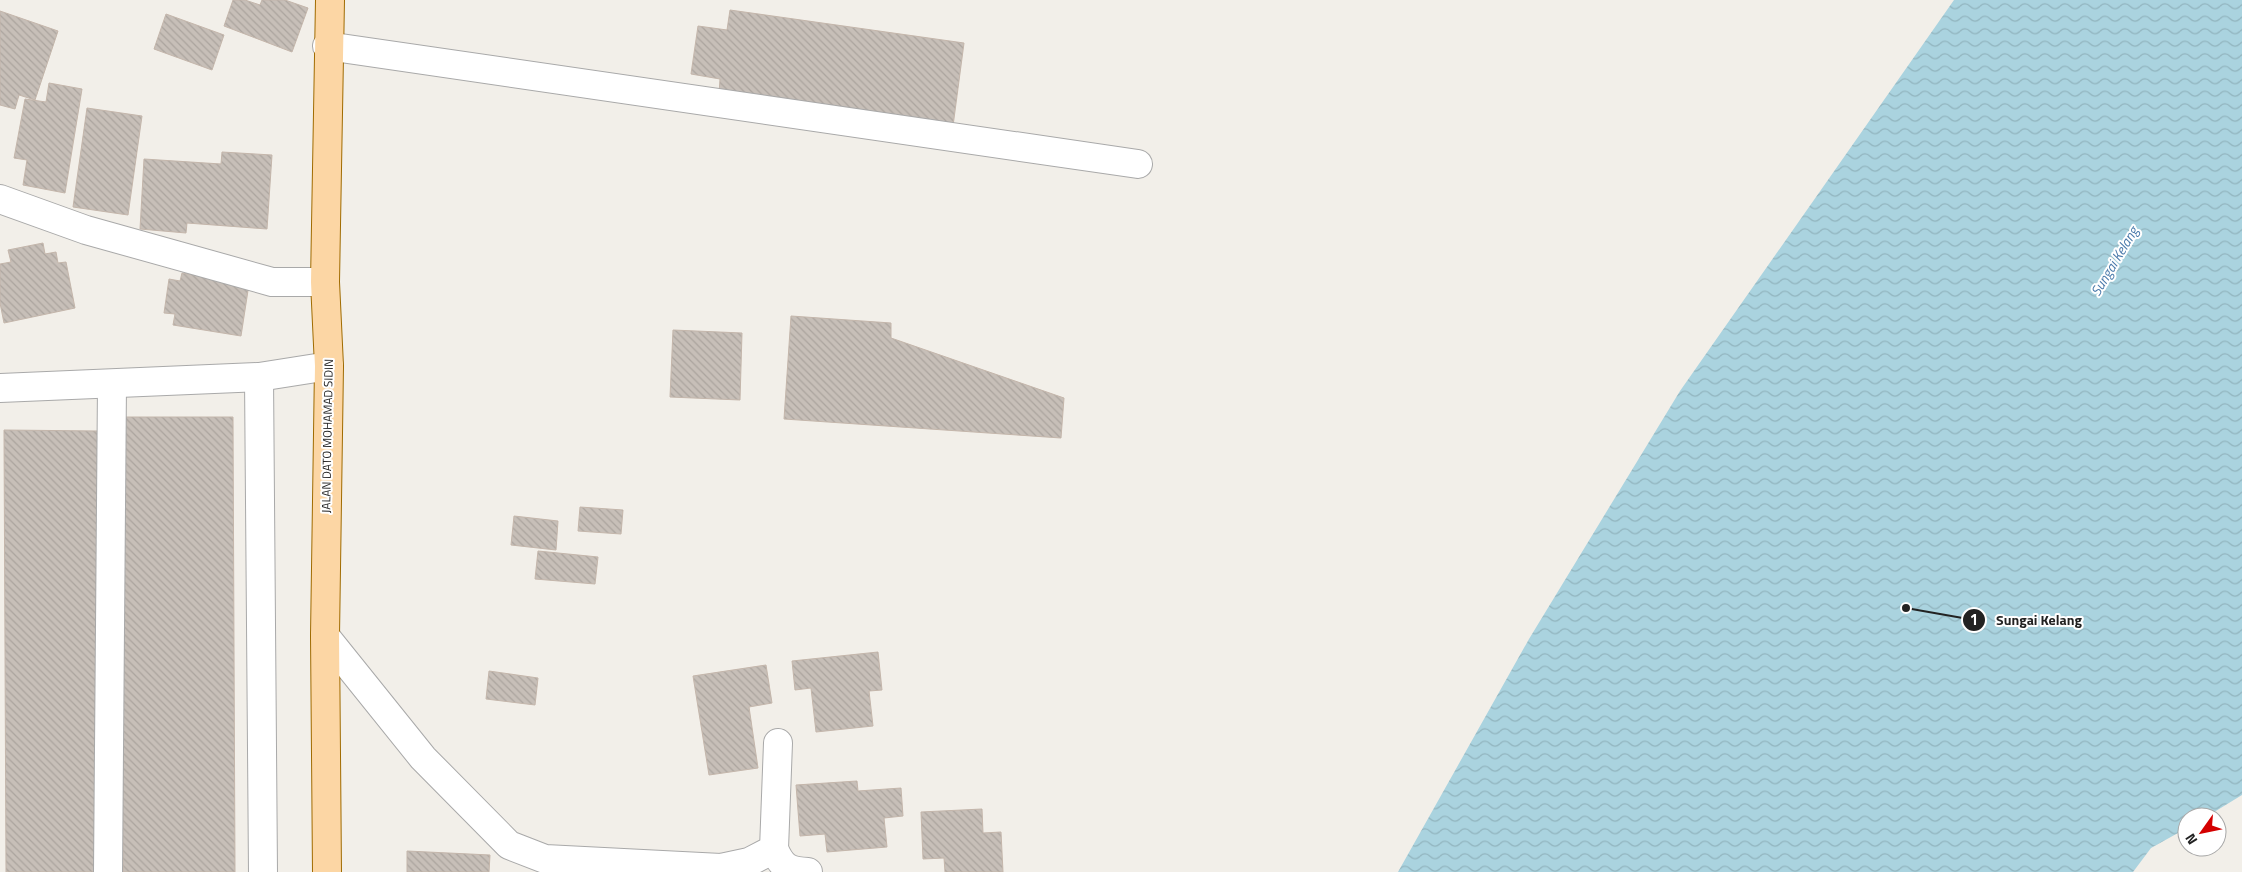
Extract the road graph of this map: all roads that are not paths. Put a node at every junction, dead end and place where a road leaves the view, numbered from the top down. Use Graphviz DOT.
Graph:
graph roads {
  1 [pos="330,0"];
  2 [pos="328,46"];
  3 [pos="1138,164"];
  4 [pos="0,200"];
  5 [pos="325,282"];
  6 [pos="329,366"];
  7 [pos="259,377"];
  8 [pos="112,384"];
  9 [pos="0,388"];
  10 [pos="325,636"];
  11 [pos="778,743"];
  12 [pos="774,849"];
  13 [pos="108,872"];
  14 [pos="263,872"];
  15 [pos="327,872"];
  16 [pos="808,872"];
  1 -- 2 [label="main road, JALAN DATO MOHAMAD SIDIN"];
  2 -- 3 [label="street"];
  2 -- 5 [label="main road, JALAN DATO MOHAMAD SIDIN"];
  4 -- 5 [label="street"];
  5 -- 6 [label="main road, JALAN DATO MOHAMAD SIDIN"];
  6 -- 7 [label="street"];
  6 -- 10 [label="main road, JALAN DATO MOHAMAD SIDIN"];
  7 -- 8 [label="street"];
  7 -- 14 [label="street"];
  8 -- 9 [label="street"];
  8 -- 13 [label="street"];
  10 -- 12 [label="street"];
  10 -- 15 [label="main road, JALAN DATO MOHAMAD SIDIN"];
  11 -- 12 [label="street"];
  12 -- 16 [label="street"];
}
